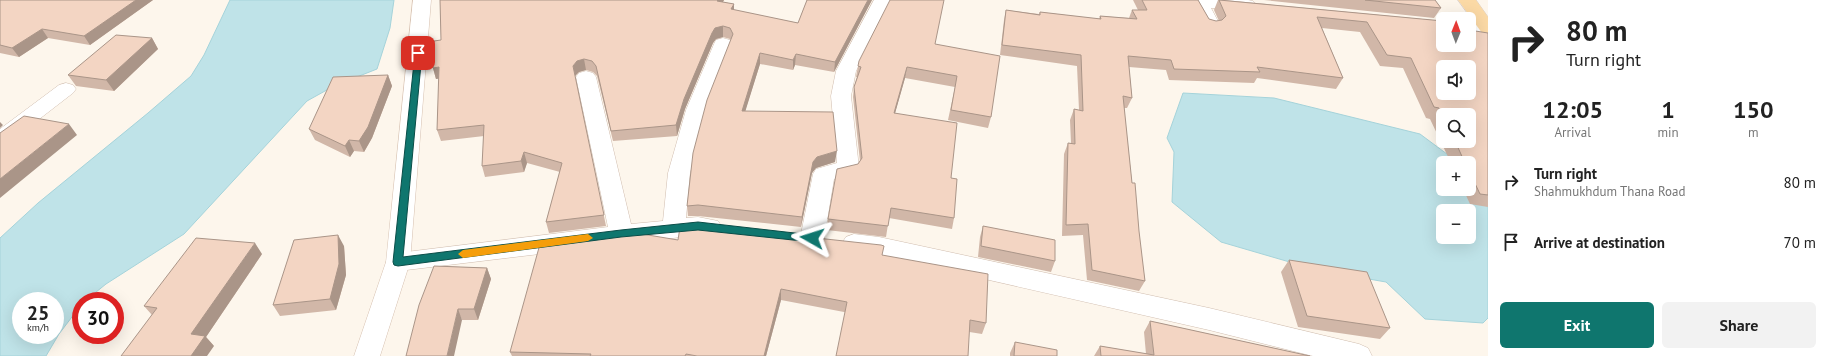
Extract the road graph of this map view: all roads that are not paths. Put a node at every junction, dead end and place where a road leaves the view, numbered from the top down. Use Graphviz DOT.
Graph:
graph roads {
  1 [pos="422,0"];
  2 [pos="884,0"];
  3 [pos="1467,0"];
  4 [pos="1198,1"];
  5 [pos="1263,7"];
  6 [pos="1211,25"];
  7 [pos="1476,29"];
  8 [pos="1488,30"];
  9 [pos="723,44"];
  10 [pos="586,77"];
  11 [pos="66,89"];
  12 [pos="0,139"];
  13 [pos="674,229"];
  14 [pos="728,229"];
  15 [pos="621,234"];
  16 [pos="398,262"];
  17 [pos="367,356"];
  18 [pos="1359,356"];
  1 -- 16 [label="street"];
  2 -- 18 [label="street"];
  3 -- 8 [label="main road"];
  4 -- 5 [label="street"];
  4 -- 6 [label="street"];
  7 -- 8 [label="street"];
  9 -- 13 [label="street"];
  10 -- 15 [label="street"];
  11 -- 12 [label="street"];
  13 -- 14 [label="street"];
  13 -- 15 [label="street"];
  15 -- 16 [label="street"];
  16 -- 17 [label="street"];
}
